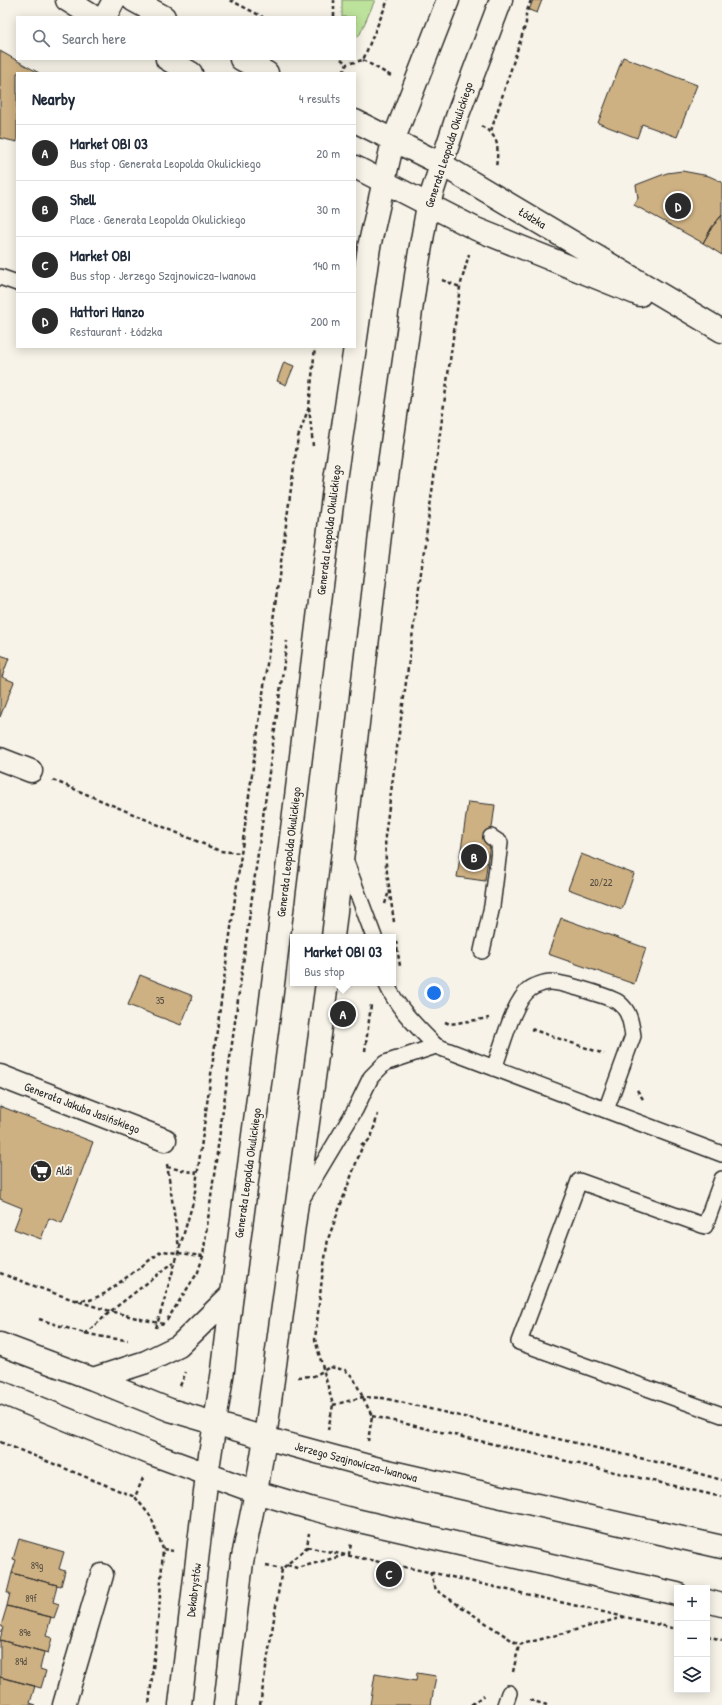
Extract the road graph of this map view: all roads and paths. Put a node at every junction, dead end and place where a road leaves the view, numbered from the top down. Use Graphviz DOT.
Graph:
graph roads {
  1 [pos="67,0"];
  2 [pos="114,0"];
  3 [pos="133,0"];
  4 [pos="230,0"];
  5 [pos="334,0"];
  6 [pos="388,0"];
  7 [pos="448,0"];
  8 [pos="501,0"];
  9 [pos="531,0"];
  10 [pos="92,16"];
  11 [pos="106,16"];
  12 [pos="162,16"];
  13 [pos="261,16"];
  14 [pos="334,16"];
  15 [pos="169,60"];
  16 [pos="243,60"];
  17 [pos="342,60"];
  18 [pos="363,60"];
  19 [pos="347,64"];
  20 [pos="189,72"];
  21 [pos="265,72"];
  22 [pos="343,72"];
  23 [pos="385,72"];
  24 [pos="356,121"];
  25 [pos="393,141"];
  26 [pos="441,164"];
  27 [pos="356,168"];
  28 [pos="495,173"];
  29 [pos="384,183"];
  30 [pos="428,205"];
  31 [pos="470,249"];
  32 [pos="0,277"];
  33 [pos="437,278"];
  34 [pos="16,283"];
  35 [pos="460,287"];
  36 [pos="714,326"];
  37 [pos="356,339"];
  38 [pos="315,348"];
  39 [pos="355,348"];
  40 [pos="309,407"];
  41 [pos="313,452"];
  42 [pos="288,634"];
  43 [pos="0,760"];
  44 [pos="31,771"];
  45 [pos="490,837"];
  46 [pos="241,853"];
  47 [pos="343,855"];
  48 [pos="394,922"];
  49 [pos="333,934"];
  50 [pos="373,934"];
  51 [pos="396,938"];
  52 [pos="482,951"];
  53 [pos="400,969"];
  54 [pos="327,986"];
  55 [pos="387,986"];
  56 [pos="495,1017"];
  57 [pos="443,1020"];
  58 [pos="531,1029"];
  59 [pos="436,1046"];
  60 [pos="606,1055"];
  61 [pos="494,1068"];
  62 [pos="0,1076"];
  63 [pos="636,1084"];
  64 [pos="647,1102"];
  65 [pos="606,1110"];
  66 [pos="164,1140"];
  67 [pos="362,1147"];
  68 [pos="722,1154"];
  69 [pos="167,1167"];
  70 [pos="197,1173"];
  71 [pos="722,1179"];
  72 [pos="297,1207"];
  73 [pos="178,1251"];
  74 [pos="203,1256"];
  75 [pos="175,1262"];
  76 [pos="0,1273"];
  77 [pos="232,1294"];
  78 [pos="73,1300"];
  79 [pos="111,1312"];
  80 [pos="39,1319"];
  81 [pos="158,1322"];
  82 [pos="164,1324"];
  83 [pos="156,1329"];
  84 [pos="85,1334"];
  85 [pos="133,1340"];
  86 [pos="0,1344"];
  87 [pos="188,1368"];
  88 [pos="322,1371"];
  89 [pos="300,1377"];
  90 [pos="93,1379"];
  91 [pos="179,1387"];
  92 [pos="0,1392"];
  93 [pos="363,1397"];
  94 [pos="333,1405"];
  95 [pos="722,1415"];
  96 [pos="372,1416"];
  97 [pos="215,1424"];
  98 [pos="328,1432"];
  99 [pos="266,1438"];
  100 [pos="0,1442"];
  101 [pos="368,1442"];
  102 [pos="207,1475"];
  103 [pos="143,1478"];
  104 [pos="722,1480"];
  105 [pos="256,1492"];
  106 [pos="135,1497"];
  107 [pos="722,1497"];
  108 [pos="309,1538"];
  109 [pos="307,1546"];
  110 [pos="351,1546"];
  111 [pos="722,1547"];
  112 [pos="349,1554"];
  113 [pos="261,1565"];
  114 [pos="287,1565"];
  115 [pos="282,1569"];
  116 [pos="430,1572"];
  117 [pos="102,1575"];
  118 [pos="674,1593"];
  119 [pos="710,1602"];
  120 [pos="722,1605"];
  121 [pos="625,1617"];
  122 [pos="674,1628"];
  123 [pos="710,1637"];
  124 [pos="722,1640"];
  125 [pos="519,1645"];
  126 [pos="507,1699"];
  127 [pos="64,1705"];
  128 [pos="149,1705"];
  129 [pos="180,1705"];
  130 [pos="224,1705"];
  131 [pos="260,1705"];
  1 -- 10 [label="main road"];
  2 -- 11 [label="main road"];
  3 -- 12 [label="main road"];
  4 -- 13 [label="path"];
  5 -- 14 [label="path"];
  6 -- 18 [label="path"];
  7 -- 25 [label="main road, Generała Leopolda Okulickiego"];
  8 -- 26 [label="main road, Generała Leopolda Okulickiego"];
  9 -- 28 [label="path"];
  15 -- 20 [label="main road"];
  16 -- 21 [label="main road"];
  17 -- 19 [label="path"];
  18 -- 19 [label="path"];
  18 -- 23 [label="path"];
  19 -- 22 [label="path"];
  24 -- 25 [label="main road, Łódzka"];
  25 -- 26 [label="main road, Łódzka"];
  25 -- 29 [label="main road, Generała Leopolda Okulickiego"];
  26 -- 30 [label="main road, Generała Leopolda Okulickiego"];
  26 -- 36 [label="main road, Łódzka"];
  27 -- 29 [label="main road, Łódzka"];
  29 -- 30 [label="main road, Łódzka"];
  29 -- 37 [label="main road, Generała Leopolda Okulickiego"];
  30 -- 36 [label="main road, Łódzka"];
  30 -- 47 [label="main road, Generała Leopolda Okulickiego"];
  31 -- 35 [label="path"];
  32 -- 34 [label="lane"];
  33 -- 35 [label="path"];
  35 -- 48 [label="path"];
  38 -- 40 [label="path"];
  39 -- 77 [label="main road, Generała Leopolda Okulickiego"];
  40 -- 41 [label="path"];
  40 -- 46 [label="path"];
  42 -- 74 [label="path"];
  43 -- 44 [label="main road"];
  44 -- 46 [label="path"];
  45 -- 52 [label="lane"];
  46 -- 70 [label="path"];
  47 -- 49 [label="main road, Generała Leopolda Okulickiego"];
  47 -- 50 [label="lane"];
  51 -- 53 [label="path"];
  54 -- 72 [label="main road"];
  55 -- 59 [label="lane"];
  56 -- 57 [label="path"];
  58 -- 60 [label="path"];
  59 -- 61 [label="lane"];
  59 -- 72 [label="lane"];
  61 -- 65 [label="lane"];
  61 -- 65 [label="lane"];
  62 -- 66 [label="main road, Generała Jakuba Jasińskiego"];
  63 -- 64 [label="path"];
  65 -- 68 [label="lane"];
  66 -- 69 [label="path"];
  67 -- 88 [label="path"];
  69 -- 70 [label="path"];
  69 -- 73 [label="path"];
  70 -- 73 [label="path"];
  71 -- 95 [label="lane"];
  72 -- 99 [label="main road"];
  73 -- 74 [label="path"];
  73 -- 75 [label="path"];
  73 -- 78 [label="path"];
  74 -- 82 [label="path"];
  75 -- 79 [label="path"];
  75 -- 81 [label="path"];
  76 -- 78 [label="path"];
  77 -- 90 [label="main road"];
  77 -- 97 [label="main road, Generała Leopolda Okulickiego"];
  78 -- 79 [label="path"];
  79 -- 81 [label="path"];
  79 -- 84 [label="path"];
  80 -- 84 [label="path"];
  81 -- 83 [label="path"];
  84 -- 85 [label="path"];
  86 -- 90 [label="main road, Jerzego Szajnowicza-Iwanowa"];
  87 -- 91 [label="path"];
  88 -- 89 [label="path"];
  88 -- 93 [label="path"];
  88 -- 94 [label="path"];
  90 -- 97 [label="main road, Jerzego Szajnowicza-Iwanowa"];
  92 -- 102 [label="main road"];
  93 -- 94 [label="path"];
  93 -- 96 [label="path"];
  93 -- 104 [label="path"];
  94 -- 98 [label="path"];
  96 -- 101 [label="path"];
  96 -- 107 [label="path"];
  97 -- 99 [label="main road, Jerzego Szajnowicza-Iwanowa"];
  97 -- 102 [label="main road, Generała Leopolda Okulickiego"];
  99 -- 105 [label="main road"];
  99 -- 111 [label="main road, Jerzego Szajnowicza-Iwanowa"];
  100 -- 106 [label="path"];
  102 -- 105 [label="main road"];
  102 -- 129 [label="main road, Dekabrystów"];
  103 -- 106 [label="path"];
  105 -- 118 [label="main road"];
  105 -- 130 [label="main road"];
  106 -- 128 [label="path"];
  108 -- 109 [label="path"];
  109 -- 112 [label="path"];
  109 -- 114 [label="path"];
  110 -- 112 [label="path"];
  112 -- 114 [label="path"];
  112 -- 116 [label="path"];
  113 -- 115 [label="path"];
  114 -- 115 [label="path"];
  115 -- 131 [label="path"];
  116 -- 121 [label="path"];
  116 -- 125 [label="path"];
  117 -- 127 [label="main road"];
  119 -- 120 [label="main road"];
  121 -- 122 [label="path"];
  121 -- 125 [label="path"];
  123 -- 124 [label="path"];
  125 -- 126 [label="path"];
}
